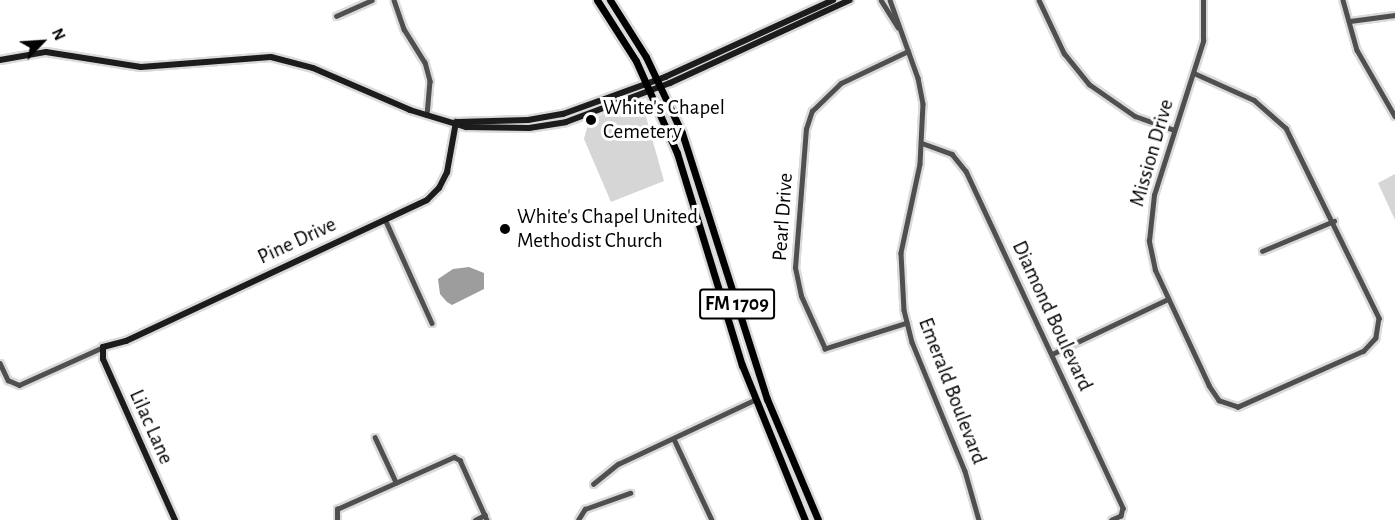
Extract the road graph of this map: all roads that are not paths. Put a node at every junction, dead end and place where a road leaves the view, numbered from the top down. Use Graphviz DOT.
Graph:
graph roads {
  1 [pos="372,0"];
  2 [pos="394,0"];
  3 [pos="597,0"];
  4 [pos="610,0"];
  5 [pos="833,0"];
  6 [pos="850,0"];
  7 [pos="881,0"];
  8 [pos="890,0"];
  9 [pos="1039,0"];
  10 [pos="1203,0"];
  11 [pos="1343,0"];
  12 [pos="1395,15"];
  13 [pos="336,16"];
  14 [pos="1350,21"];
  15 [pos="898,27"];
  16 [pos="908,51"];
  17 [pos="0,60"];
  18 [pos="1194,73"];
  19 [pos="657,78"];
  20 [pos="648,86"];
  21 [pos="661,86"];
  22 [pos="427,114"];
  23 [pos="1395,116"];
  24 [pos="456,122"];
  25 [pos="1174,130"];
  26 [pos="922,143"];
  27 [pos="708,210"];
  28 [pos="696,213"];
  29 [pos="384,219"];
  30 [pos="1334,221"];
  31 [pos="1262,251"];
  32 [pos="1168,298"];
  33 [pos="907,323"];
  34 [pos="432,324"];
  35 [pos="103,347"];
  36 [pos="1052,354"];
  37 [pos="0,363"];
  38 [pos="754,400"];
  39 [pos="375,437"];
  40 [pos="781,438"];
  41 [pos="674,439"];
  42 [pos="396,482"];
  43 [pos="593,484"];
  44 [pos="630,493"];
  45 [pos="486,518"];
  46 [pos="175,520"];
  47 [pos="336,520"];
  48 [pos="475,520"];
  49 [pos="578,520"];
  50 [pos="712,520"];
  51 [pos="805,520"];
  52 [pos="818,520"];
  53 [pos="979,520"];
  54 [pos="1112,520"];
  1 -- 13 [label="street"];
  2 -- 22 [label="street"];
  3 -- 20 [label="main road, FM 1709"];
  4 -- 19 [label="main road, FM 1709"];
  5 -- 19 [label="main road"];
  6 -- 21 [label="main road"];
  7 -- 15 [label="street, Emerald Boulevard"];
  8 -- 15 [label="street, Emerald Boulevard"];
  9 -- 25 [label="street"];
  10 -- 18 [label="street, Mission Drive"];
  11 -- 14 [label="street"];
  12 -- 14 [label="street"];
  14 -- 23 [label="street"];
  15 -- 16 [label="street, Emerald Boulevard"];
  16 -- 26 [label="street, Emerald Boulevard"];
  16 -- 33 [label="street, Pearl Drive"];
  17 -- 22 [label="main road"];
  18 -- 25 [label="street, Mission Drive"];
  18 -- 30 [label="street"];
  19 -- 20 [label="main road"];
  19 -- 21 [label="main road, FM 1709"];
  20 -- 21 [label="main road"];
  20 -- 24 [label="main road"];
  20 -- 28 [label="main road, FM 1709"];
  21 -- 27 [label="main road, FM 1709"];
  22 -- 24 [label="main road"];
  24 -- 29 [label="main road, Pine Drive"];
  25 -- 32 [label="street, Mission Drive"];
  26 -- 33 [label="street, Emerald Boulevard"];
  26 -- 36 [label="street, Diamond Boulevard"];
  27 -- 28 [label="main road"];
  27 -- 40 [label="main road, FM 1709"];
  28 -- 38 [label="main road, FM 1709"];
  29 -- 34 [label="street"];
  29 -- 35 [label="main road, Pine Drive"];
  30 -- 31 [label="street"];
  30 -- 32 [label="street, Mission Drive"];
  32 -- 36 [label="street"];
  33 -- 53 [label="street, Emerald Boulevard"];
  35 -- 37 [label="street"];
  35 -- 46 [label="main road, Lilac Lane"];
  36 -- 54 [label="street, Diamond Boulevard"];
  38 -- 40 [label="main road"];
  38 -- 41 [label="street"];
  38 -- 51 [label="main road, FM 1709"];
  39 -- 42 [label="street"];
  40 -- 52 [label="main road, FM 1709"];
  41 -- 43 [label="street"];
  41 -- 50 [label="street"];
  42 -- 45 [label="street"];
  42 -- 47 [label="street"];
  44 -- 49 [label="street"];
  45 -- 48 [label="street"];
}
